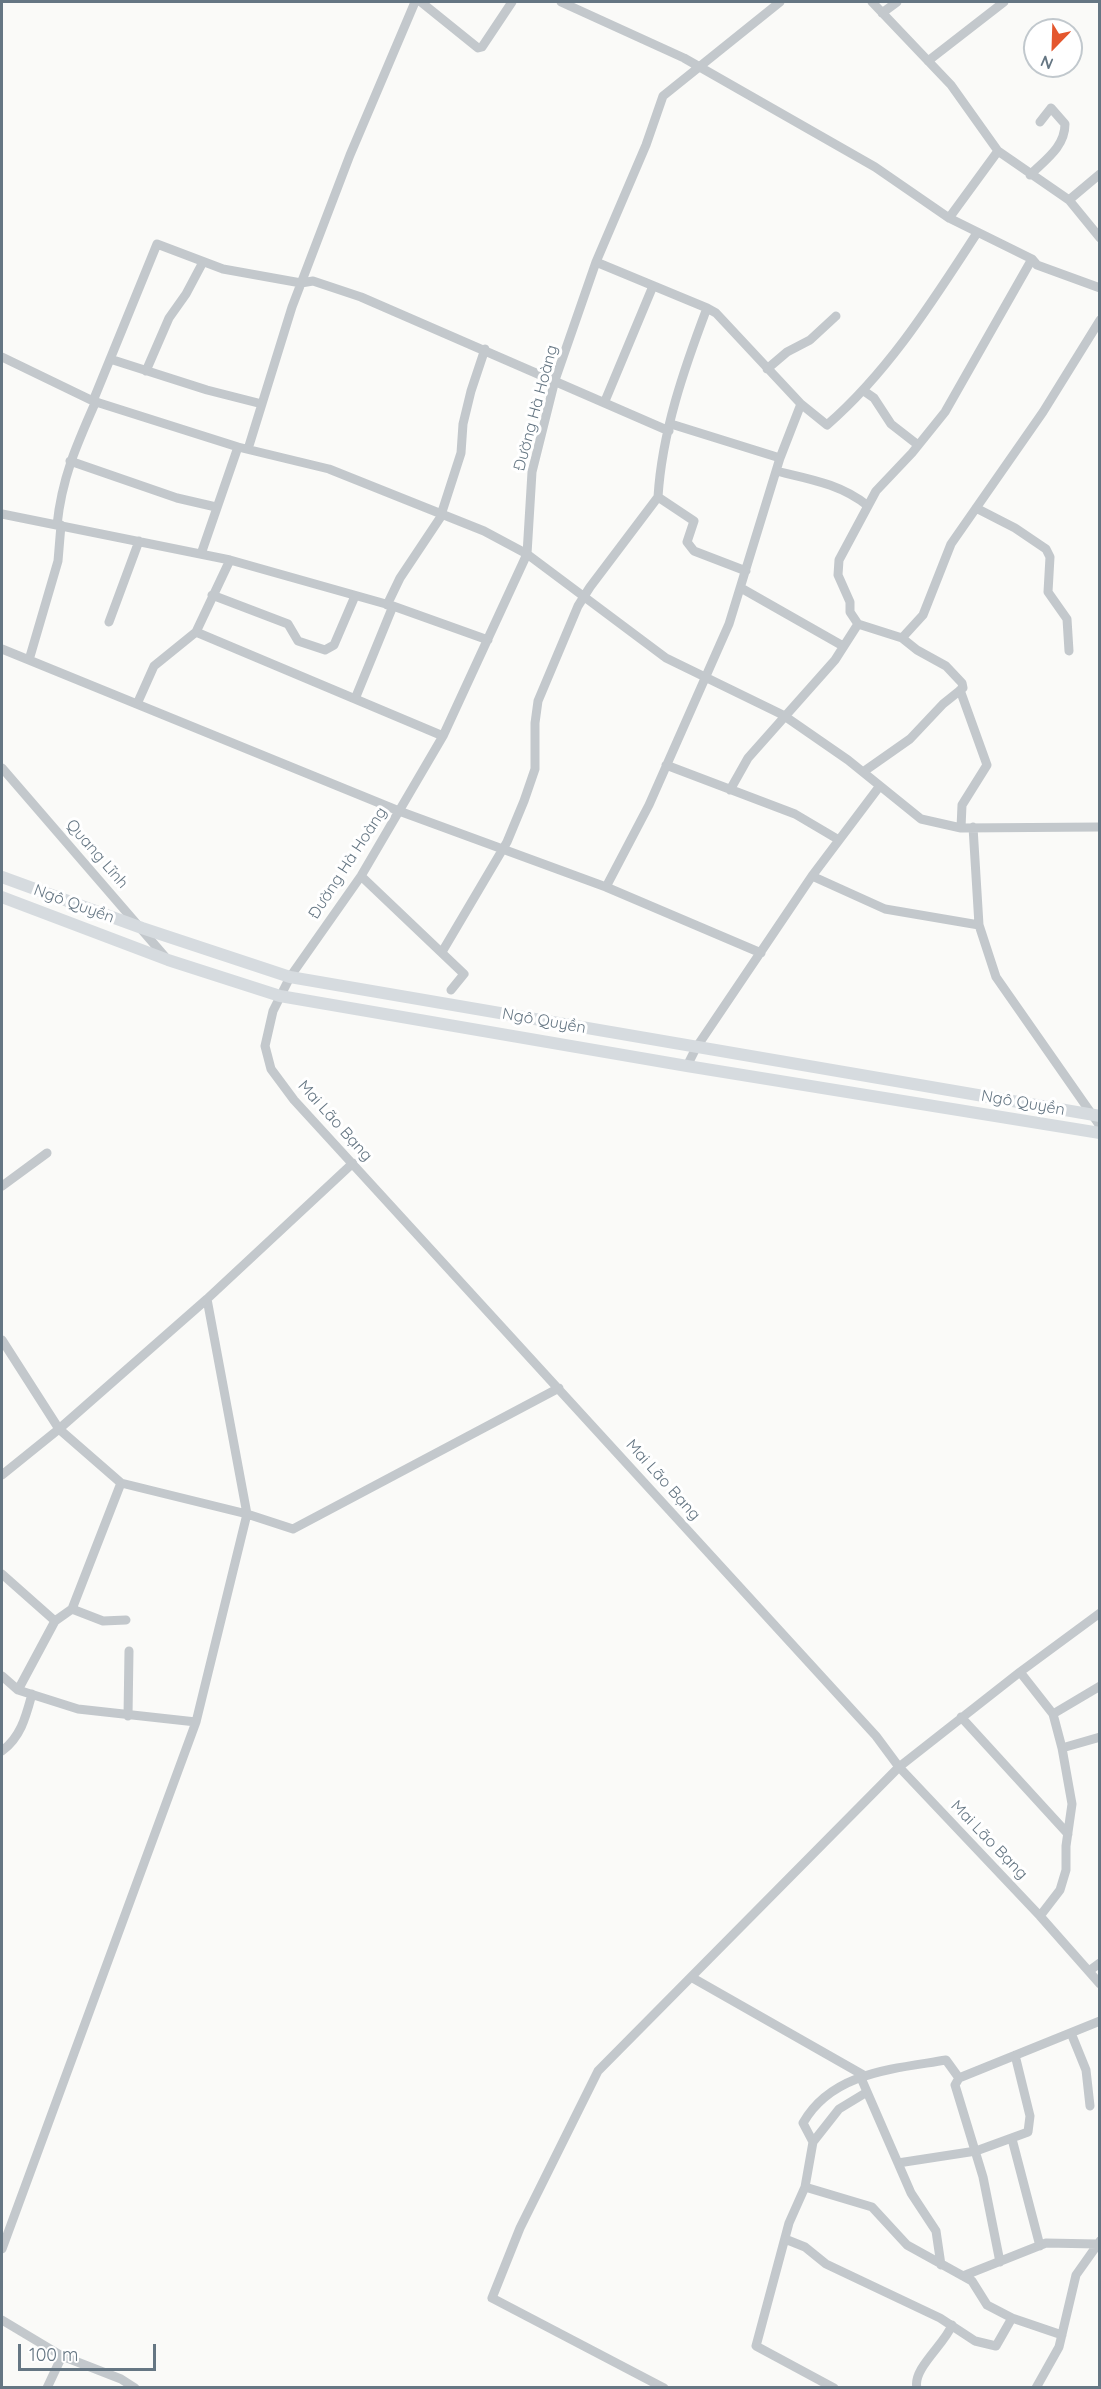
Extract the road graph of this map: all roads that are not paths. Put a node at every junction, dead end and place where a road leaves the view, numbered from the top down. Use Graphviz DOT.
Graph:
graph roads {
  1 [pos="415,2"];
  2 [pos="422,2"];
  3 [pos="512,2"];
  4 [pos="561,2"];
  5 [pos="780,2"];
  6 [pos="872,2"];
  7 [pos="897,2"];
  8 [pos="1004,2"];
  9 [pos="882,13"];
  10 [pos="928,61"];
  11 [pos="700,67"];
  12 [pos="1040,122"];
  13 [pos="998,151"];
  14 [pos="1100,174"];
  15 [pos="1030,175"];
  16 [pos="1069,200"];
  17 [pos="949,218"];
  18 [pos="977,233"];
  19 [pos="1100,238"];
  20 [pos="1032,259"];
  21 [pos="203,262"];
  22 [pos="596,262"];
  23 [pos="301,284"];
  24 [pos="653,286"];
  25 [pos="1100,288"];
  26 [pos="707,308"];
  27 [pos="836,316"];
  28 [pos="1100,320"];
  29 [pos="485,349"];
  30 [pos="2,357"];
  31 [pos="110,359"];
  32 [pos="766,369"];
  33 [pos="146,371"];
  34 [pos="555,380"];
  35 [pos="864,391"];
  36 [pos="95,401"];
  37 [pos="605,401"];
  38 [pos="262,404"];
  39 [pos="801,404"];
  40 [pos="670,427"];
  41 [pos="918,445"];
  42 [pos="243,448"];
  43 [pos="780,458"];
  44 [pos="70,461"];
  45 [pos="776,471"];
  46 [pos="658,497"];
  47 [pos="868,506"];
  48 [pos="216,507"];
  49 [pos="976,508"];
  50 [pos="2,514"];
  51 [pos="442,514"];
  52 [pos="59,525"];
  53 [pos="139,541"];
  54 [pos="201,554"];
  55 [pos="527,554"];
  56 [pos="230,560"];
  57 [pos="746,571"];
  58 [pos="741,588"];
  59 [pos="212,596"];
  60 [pos="355,596"];
  61 [pos="583,597"];
  62 [pos="390,606"];
  63 [pos="109,622"];
  64 [pos="858,624"];
  65 [pos="196,632"];
  66 [pos="902,638"];
  67 [pos="488,640"];
  68 [pos="843,646"];
  69 [pos="2,649"];
  70 [pos="1069,651"];
  71 [pos="29,660"];
  72 [pos="704,675"];
  73 [pos="960,690"];
  74 [pos="355,699"];
  75 [pos="137,704"];
  76 [pos="783,715"];
  77 [pos="443,736"];
  78 [pos="666,765"];
  79 [pos="2,768"];
  80 [pos="863,772"];
  81 [pos="879,787"];
  82 [pos="730,790"];
  83 [pos="399,811"];
  84 [pos="1100,827"];
  85 [pos="961,828"];
  86 [pos="974,828"];
  87 [pos="838,840"];
  88 [pos="503,849"];
  89 [pos="361,876"];
  90 [pos="813,876"];
  91 [pos="2,877"];
  92 [pos="606,887"];
  93 [pos="2,897"];
  94 [pos="979,926"];
  95 [pos="142,928"];
  96 [pos="442,952"];
  97 [pos="761,953"];
  98 [pos="168,960"];
  99 [pos="291,976"];
  100 [pos="451,990"];
  101 [pos="280,996"];
  102 [pos="696,1048"];
  103 [pos="687,1066"];
  104 [pos="1097,1119"];
  105 [pos="1100,1132"];
  106 [pos="47,1153"];
  107 [pos="353,1163"];
  108 [pos="2,1186"];
  109 [pos="207,1299"];
  110 [pos="2,1340"];
  111 [pos="559,1389"];
  112 [pos="59,1429"];
  113 [pos="2,1475"];
  114 [pos="121,1483"];
  115 [pos="247,1514"];
  116 [pos="2,1574"];
  117 [pos="72,1609"];
  118 [pos="1100,1613"];
  119 [pos="126,1620"];
  120 [pos="55,1621"];
  121 [pos="129,1651"];
  122 [pos="1020,1671"];
  123 [pos="2,1676"];
  124 [pos="1100,1686"];
  125 [pos="18,1690"];
  126 [pos="32,1695"];
  127 [pos="1053,1714"];
  128 [pos="128,1716"];
  129 [pos="961,1717"];
  130 [pos="196,1722"];
  131 [pos="1100,1737"];
  132 [pos="1062,1748"];
  133 [pos="2,1751"];
  134 [pos="899,1767"];
  135 [pos="1068,1834"];
  136 [pos="1040,1916"];
  137 [pos="1100,1963"];
  138 [pos="1089,1971"];
  139 [pos="692,1977"];
  140 [pos="1100,1984"];
  141 [pos="1100,2021"];
  142 [pos="1071,2033"];
  143 [pos="1015,2055"];
  144 [pos="863,2077"];
  145 [pos="959,2078"];
  146 [pos="867,2092"];
  147 [pos="1090,2106"];
  148 [pos="1012,2139"];
  149 [pos="813,2142"];
  150 [pos="976,2151"];
  151 [pos="898,2163"];
  152 [pos="805,2187"];
  153 [pos="785,2239"];
  154 [pos="1040,2246"];
  155 [pos="1098,2248"];
  156 [pos="2,2250"];
  157 [pos="1000,2262"];
  158 [pos="941,2265"];
  159 [pos="963,2276"];
  160 [pos="1012,2318"];
  161 [pos="2,2320"];
  162 [pos="952,2325"];
  163 [pos="1062,2335"];
  164 [pos="62,2356"];
  165 [pos="47,2388"];
  166 [pos="135,2388"];
  167 [pos="664,2388"];
  168 [pos="834,2388"];
  169 [pos="916,2388"];
  170 [pos="1036,2388"];
  1 -- 23 [label="street"];
  2 -- 3 [label="street"];
  4 -- 11 [label="street"];
  5 -- 11 [label="street, Đường Hà Hoàng"];
  6 -- 9 [label="street"];
  7 -- 9 [label="street"];
  8 -- 10 [label="street"];
  9 -- 10 [label="street"];
  10 -- 13 [label="street"];
  11 -- 17 [label="street"];
  11 -- 22 [label="street, Đường Hà Hoàng"];
  12 -- 15 [label="street"];
  13 -- 15 [label="street"];
  13 -- 17 [label="street"];
  14 -- 16 [label="street"];
  15 -- 16 [label="street"];
  16 -- 19 [label="street"];
  17 -- 18 [label="street"];
  18 -- 20 [label="street"];
  18 -- 35 [label="street"];
  20 -- 25 [label="street"];
  20 -- 41 [label="street"];
  21 -- 23 [label="street"];
  21 -- 31 [label="street"];
  21 -- 33 [label="street"];
  22 -- 24 [label="street"];
  22 -- 34 [label="street, Đường Hà Hoàng"];
  23 -- 29 [label="street"];
  23 -- 38 [label="street"];
  24 -- 26 [label="street"];
  24 -- 37 [label="street"];
  26 -- 32 [label="street"];
  26 -- 40 [label="street"];
  27 -- 32 [label="street"];
  28 -- 49 [label="street"];
  29 -- 34 [label="street"];
  29 -- 51 [label="street"];
  30 -- 36 [label="street"];
  31 -- 33 [label="street"];
  31 -- 36 [label="street"];
  32 -- 39 [label="street"];
  33 -- 38 [label="street"];
  34 -- 37 [label="street"];
  34 -- 55 [label="street, Đường Hà Hoàng"];
  35 -- 39 [label="street"];
  35 -- 41 [label="street"];
  36 -- 42 [label="street"];
  36 -- 44 [label="street"];
  37 -- 40 [label="street"];
  38 -- 42 [label="street"];
  39 -- 43 [label="street"];
  40 -- 43 [label="street"];
  40 -- 46 [label="street"];
  41 -- 47 [label="street"];
  42 -- 48 [label="street"];
  42 -- 51 [label="street"];
  43 -- 45 [label="street"];
  44 -- 48 [label="street"];
  44 -- 52 [label="street"];
  45 -- 47 [label="street"];
  45 -- 57 [label="street"];
  46 -- 57 [label="street"];
  46 -- 61 [label="street"];
  47 -- 64 [label="street"];
  48 -- 54 [label="street"];
  49 -- 66 [label="street"];
  49 -- 70 [label="street"];
  50 -- 52 [label="street"];
  51 -- 55 [label="street"];
  51 -- 62 [label="street"];
  52 -- 53 [label="street"];
  52 -- 71 [label="street"];
  53 -- 54 [label="street"];
  53 -- 63 [label="street"];
  54 -- 56 [label="street"];
  55 -- 61 [label="street"];
  55 -- 67 [label="street, Đường Hà Hoàng"];
  56 -- 59 [label="street"];
  56 -- 60 [label="street"];
  57 -- 58 [label="street"];
  58 -- 68 [label="street"];
  58 -- 72 [label="street"];
  59 -- 60 [label="street"];
  59 -- 65 [label="street"];
  60 -- 62 [label="street"];
  61 -- 72 [label="street"];
  61 -- 88 [label="street"];
  62 -- 67 [label="street"];
  62 -- 74 [label="street"];
  64 -- 66 [label="street"];
  64 -- 68 [label="street"];
  65 -- 74 [label="street"];
  65 -- 75 [label="street"];
  66 -- 73 [label="street"];
  67 -- 77 [label="street, Đường Hà Hoàng"];
  68 -- 76 [label="street"];
  69 -- 71 [label="street"];
  71 -- 75 [label="street"];
  72 -- 76 [label="street"];
  72 -- 78 [label="street"];
  73 -- 80 [label="street"];
  73 -- 85 [label="street"];
  74 -- 77 [label="street"];
  75 -- 83 [label="street"];
  76 -- 80 [label="street"];
  76 -- 82 [label="street"];
  77 -- 83 [label="street, Đường Hà Hoàng"];
  78 -- 82 [label="street"];
  78 -- 92 [label="street"];
  79 -- 95 [label="street, Quang Lĩnh"];
  80 -- 81 [label="street"];
  81 -- 85 [label="street"];
  81 -- 87 [label="street"];
  82 -- 87 [label="street"];
  83 -- 88 [label="street"];
  83 -- 89 [label="street, Đường Hà Hoàng"];
  84 -- 86 [label="street"];
  85 -- 86 [label="street"];
  86 -- 94 [label="street"];
  87 -- 90 [label="street"];
  88 -- 92 [label="street"];
  88 -- 96 [label="street"];
  89 -- 96 [label="street"];
  89 -- 99 [label="street, Đường Hà Hoàng"];
  90 -- 94 [label="street"];
  90 -- 97 [label="street"];
  91 -- 95 [label="main road, Ngô Quyền"];
  92 -- 97 [label="street"];
  93 -- 98 [label="main road, Ngô Quyền"];
  94 -- 104 [label="street"];
  95 -- 98 [label="street, Quang Lĩnh"];
  95 -- 99 [label="main road, Ngô Quyền"];
  96 -- 100 [label="street"];
  97 -- 102 [label="street"];
  98 -- 101 [label="main road, Ngô Quyền"];
  99 -- 101 [label="street, Mai Lão Bạng"];
  99 -- 102 [label="main road, Ngô Quyền"];
  101 -- 103 [label="main road, Ngô Quyền"];
  101 -- 107 [label="street, Mai Lão Bạng"];
  102 -- 103 [label="street"];
  102 -- 104 [label="main road, Ngô Quyền"];
  103 -- 105 [label="main road, Ngô Quyền"];
  106 -- 108 [label="street"];
  107 -- 109 [label="street"];
  107 -- 111 [label="street, Mai Lão Bạng"];
  109 -- 112 [label="street"];
  109 -- 115 [label="street"];
  110 -- 112 [label="street"];
  111 -- 115 [label="street"];
  111 -- 134 [label="street, Mai Lão Bạng"];
  112 -- 113 [label="street"];
  112 -- 114 [label="street"];
  114 -- 115 [label="street"];
  114 -- 117 [label="street"];
  115 -- 130 [label="street"];
  116 -- 120 [label="street"];
  117 -- 119 [label="street"];
  117 -- 120 [label="street"];
  118 -- 122 [label="street"];
  120 -- 125 [label="street"];
  121 -- 128 [label="street"];
  122 -- 127 [label="street"];
  122 -- 129 [label="street"];
  123 -- 125 [label="street"];
  124 -- 127 [label="street"];
  125 -- 126 [label="street"];
  126 -- 128 [label="street"];
  126 -- 133 [label="street"];
  127 -- 132 [label="street"];
  128 -- 130 [label="street"];
  129 -- 134 [label="street"];
  129 -- 135 [label="street"];
  130 -- 156 [label="street"];
  131 -- 132 [label="street"];
  132 -- 135 [label="street"];
  134 -- 136 [label="street, Mai Lão Bạng"];
  134 -- 139 [label="street"];
  135 -- 136 [label="street"];
  136 -- 138 [label="street, Mai Lão Bạng"];
  137 -- 138 [label="street"];
  138 -- 140 [label="street, Mai Lão Bạng"];
  139 -- 144 [label="street"];
  139 -- 167 [label="street"];
  141 -- 142 [label="street"];
  142 -- 143 [label="street"];
  142 -- 147 [label="street"];
  143 -- 145 [label="street"];
  143 -- 148 [label="street"];
  144 -- 145 [label="street"];
  144 -- 146 [label="street"];
  144 -- 149 [label="street"];
  145 -- 150 [label="street"];
  146 -- 149 [label="street"];
  146 -- 151 [label="street"];
  148 -- 150 [label="street"];
  148 -- 154 [label="street"];
  149 -- 152 [label="street"];
  150 -- 151 [label="street"];
  150 -- 157 [label="street"];
  151 -- 158 [label="street"];
  152 -- 153 [label="street"];
  152 -- 158 [label="street"];
  153 -- 162 [label="street"];
  153 -- 168 [label="street"];
  154 -- 155 [label="street"];
  154 -- 157 [label="street"];
  155 -- 163 [label="street"];
  157 -- 159 [label="street"];
  158 -- 159 [label="street"];
  159 -- 160 [label="street"];
  160 -- 162 [label="street"];
  160 -- 163 [label="street"];
  161 -- 164 [label="street"];
  162 -- 169 [label="street"];
  163 -- 170 [label="street"];
  164 -- 165 [label="street"];
  164 -- 166 [label="street"];
}
